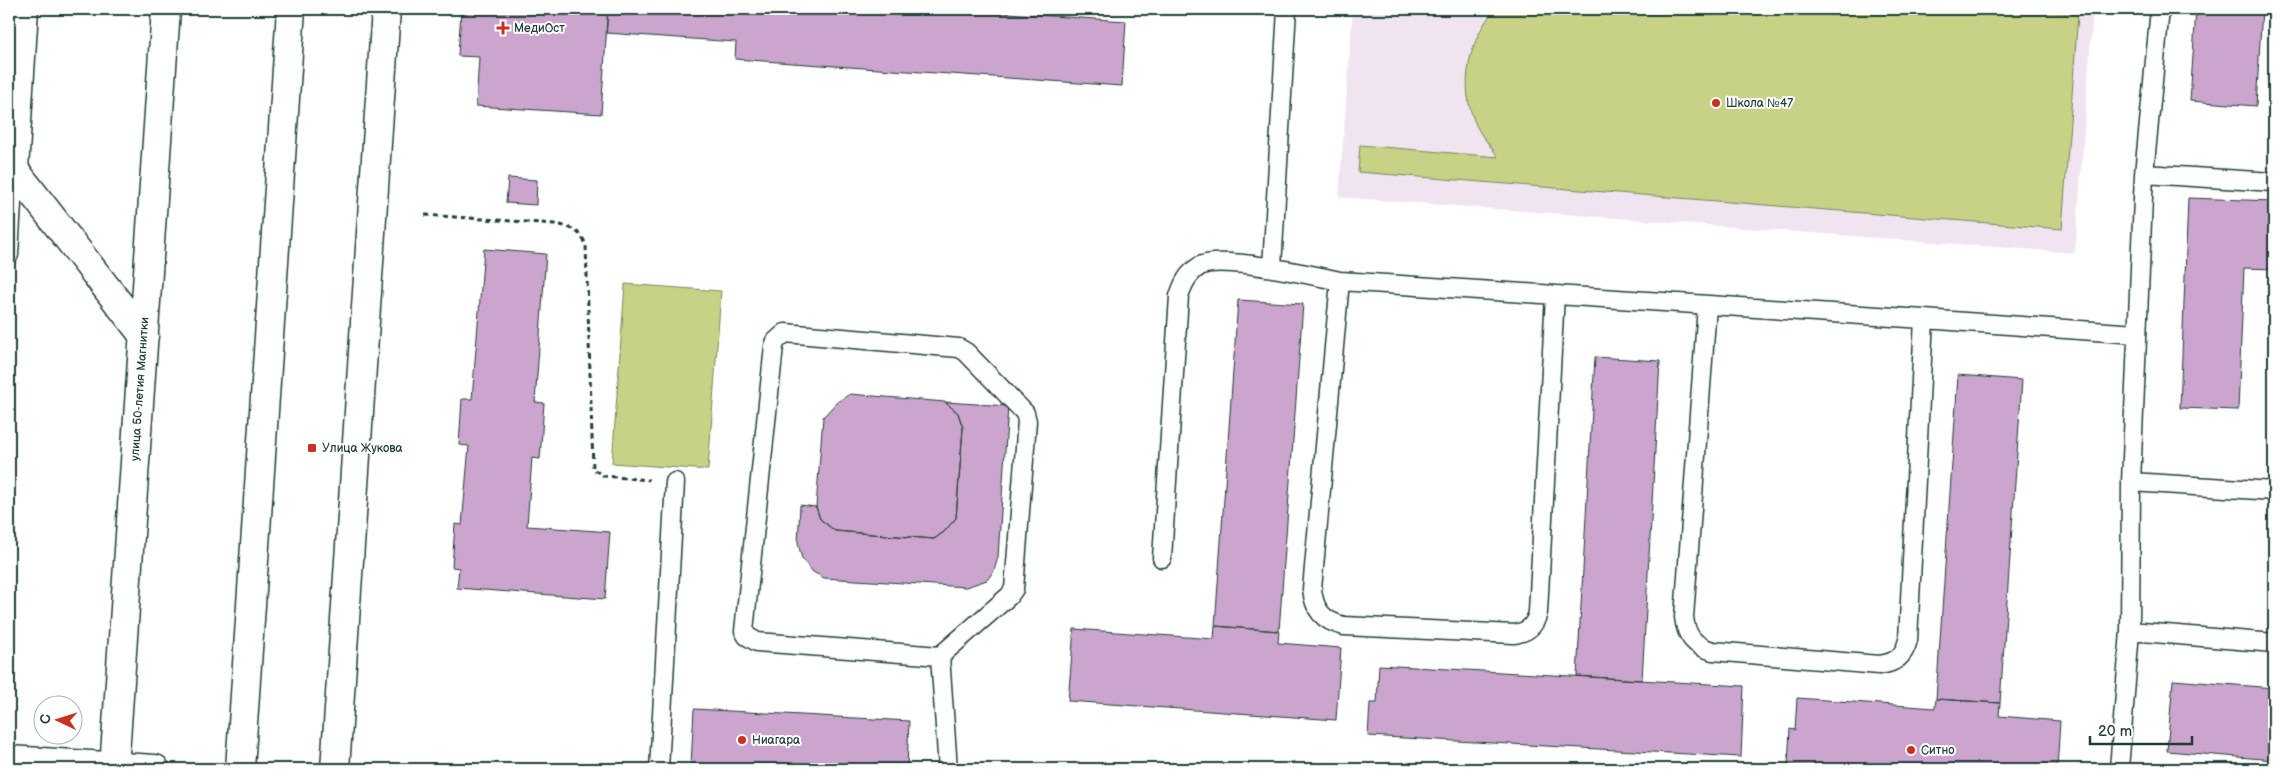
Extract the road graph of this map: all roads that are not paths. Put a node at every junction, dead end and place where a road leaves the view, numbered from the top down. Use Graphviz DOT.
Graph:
graph roads {
  1 [pos="24,9"];
  2 [pos="166,9"];
  3 [pos="291,9"];
  4 [pos="386,9"];
  5 [pos="1287,9"];
  6 [pos="2160,9"];
  7 [pos="14,169"];
  8 [pos="2144,174"];
  9 [pos="2274,182"];
  10 [pos="9,255"];
  11 [pos="1272,268"];
  12 [pos="1340,281"];
  13 [pos="1555,295"];
  14 [pos="1707,306"];
  15 [pos="1924,318"];
  16 [pos="2138,334"];
  17 [pos="144,336"];
  18 [pos="675,482"];
  19 [pos="2131,482"];
  20 [pos="2274,491"];
  21 [pos="1162,558"];
  22 [pos="2130,631"];
  23 [pos="2274,643"];
  24 [pos="940,656"];
  25 [pos="9,760"];
  26 [pos="114,768"];
  27 [pos="155,769"];
  28 [pos="240,769"];
  29 [pos="335,769"];
  30 [pos="659,769"];
  31 [pos="948,769"];
  32 [pos="2119,769"];
  1 -- 7 [label="main road"];
  2 -- 17 [label="main road, улица 50-летия Магнитки"];
  3 -- 28 [label="main road"];
  4 -- 29 [label="main road"];
  5 -- 11 [label="lane"];
  6 -- 8 [label="lane"];
  7 -- 10 [label="lane"];
  7 -- 17 [label="main road"];
  8 -- 9 [label="lane"];
  8 -- 16 [label="lane"];
  11 -- 12 [label="lane"];
  11 -- 21 [label="lane"];
  12 -- 13 [label="lane"];
  12 -- 13 [label="lane"];
  13 -- 14 [label="lane"];
  14 -- 15 [label="lane"];
  14 -- 15 [label="lane"];
  15 -- 16 [label="lane"];
  16 -- 19 [label="lane"];
  17 -- 26 [label="main road, улица 50-летия Магнитки"];
  18 -- 30 [label="lane"];
  19 -- 20 [label="lane"];
  19 -- 22 [label="lane"];
  22 -- 23 [label="lane"];
  22 -- 32 [label="lane"];
  24 -- 24 [label="lane"];
  24 -- 31 [label="lane"];
  25 -- 26 [label="main road"];
  26 -- 27 [label="main road"];
}
